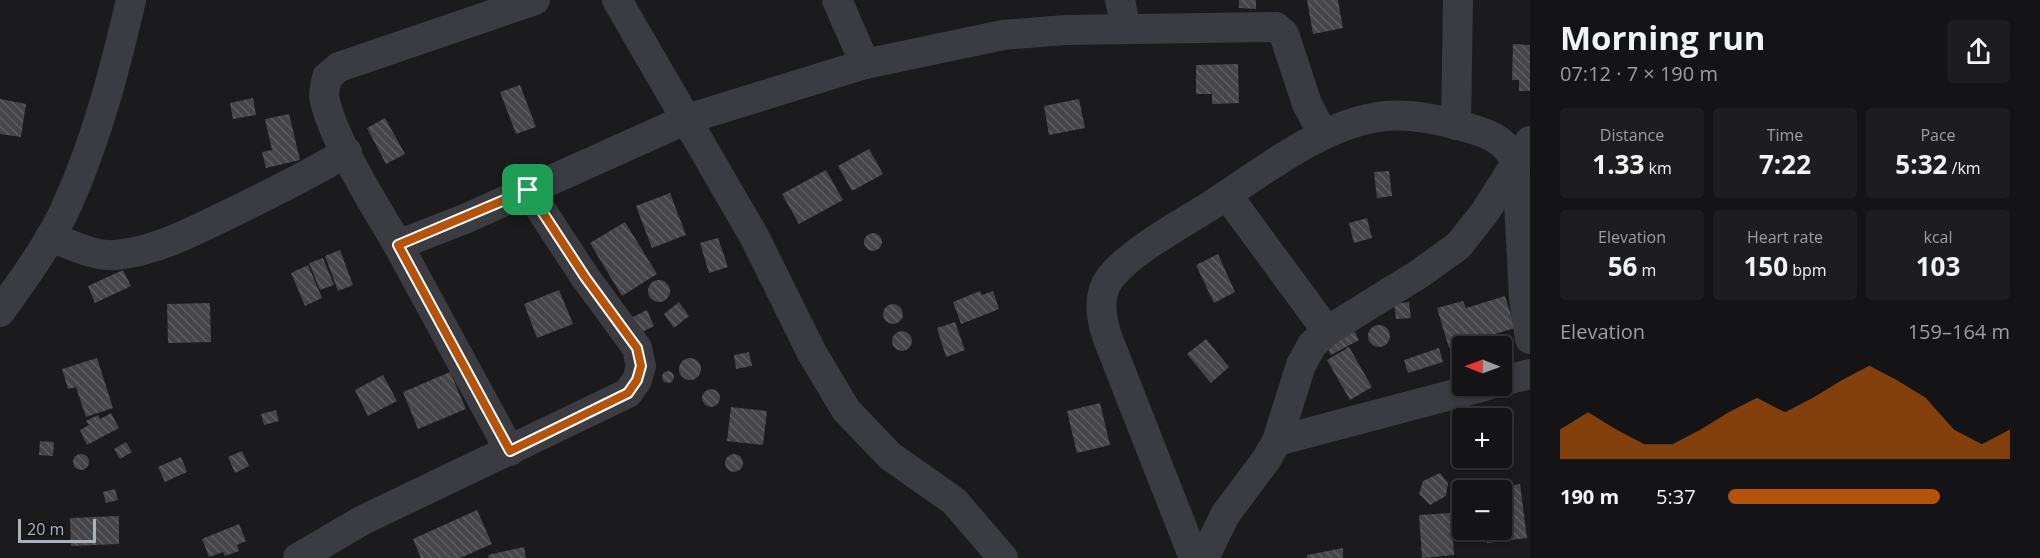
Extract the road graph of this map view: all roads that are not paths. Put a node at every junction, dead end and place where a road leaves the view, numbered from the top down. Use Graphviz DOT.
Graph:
graph roads {
  1 [pos="131,0"];
  2 [pos="535,0"];
  3 [pos="617,0"];
  4 [pos="837,0"];
  5 [pos="1120,0"];
  6 [pos="1458,0"];
  7 [pos="1126,29"];
  8 [pos="865,64"];
  9 [pos="687,118"];
  10 [pos="1456,124"];
  11 [pos="1323,134"];
  12 [pos="347,152"];
  13 [pos="1524,152"];
  14 [pos="528,190"];
  15 [pos="1227,195"];
  16 [pos="50,237"];
  17 [pos="398,245"];
  18 [pos="0,312"];
  19 [pos="1328,331"];
  20 [pos="1530,339"];
  21 [pos="1530,374"];
  22 [pos="1512,378"];
  23 [pos="1452,395"];
  24 [pos="1277,441"];
  25 [pos="510,451"];
  26 [pos="298,558"];
  27 [pos="1004,558"];
  28 [pos="1194,558"];
  29 [pos="1204,558"];
  1 -- 16 [label="street"];
  2 -- 12 [label="street"];
  3 -- 9 [label="street"];
  4 -- 8 [label="street"];
  5 -- 7 [label="street"];
  6 -- 10 [label="street"];
  7 -- 8 [label="street"];
  7 -- 11 [label="street"];
  8 -- 9 [label="street"];
  9 -- 14 [label="street"];
  9 -- 27 [label="street"];
  10 -- 11 [label="street"];
  10 -- 13 [label="street"];
  11 -- 15 [label="street"];
  12 -- 16 [label="street"];
  12 -- 17 [label="street"];
  13 -- 19 [label="street"];
  13 -- 20 [label="street"];
  14 -- 17 [label="street"];
  14 -- 25 [label="street"];
  15 -- 19 [label="street"];
  15 -- 28 [label="street"];
  16 -- 18 [label="street"];
  17 -- 25 [label="street"];
  19 -- 24 [label="street"];
  21 -- 22 [label="street"];
  23 -- 24 [label="street"];
  24 -- 29 [label="street"];
  25 -- 26 [label="street"];
}
